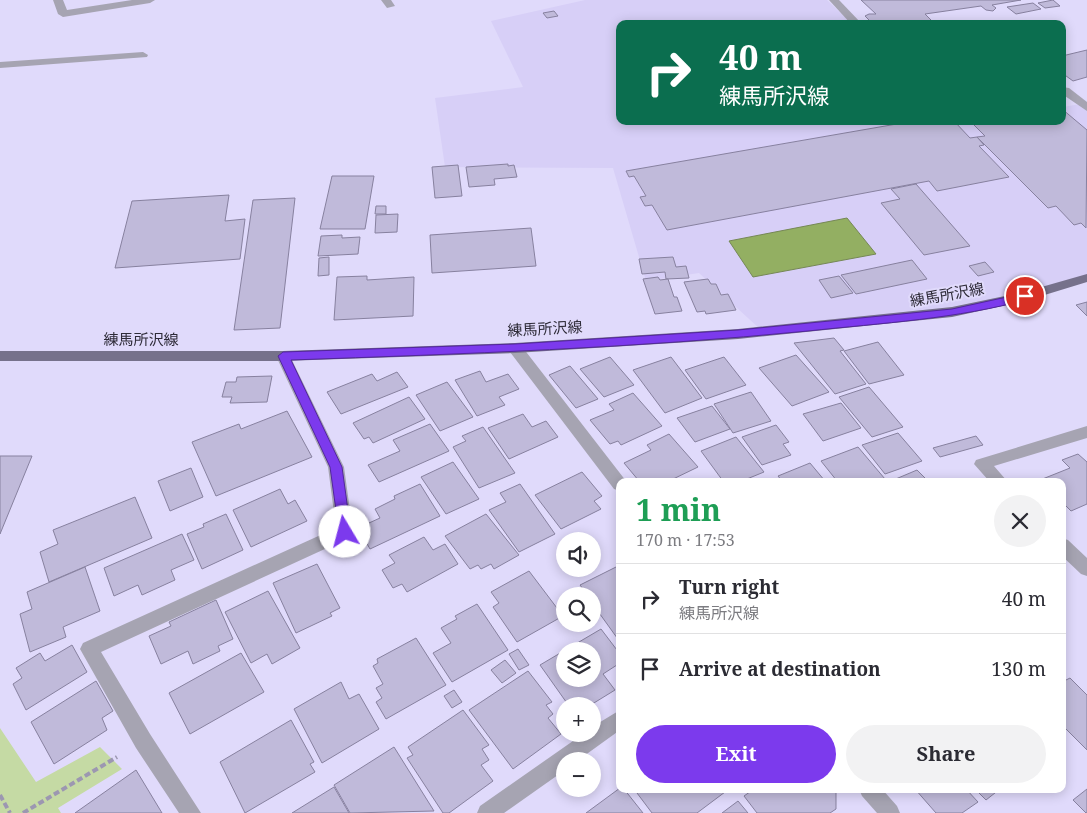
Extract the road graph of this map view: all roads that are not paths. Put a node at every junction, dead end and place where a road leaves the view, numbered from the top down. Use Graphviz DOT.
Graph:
graph roads {
  1 [pos="58,0"];
  2 [pos="150,0"];
  3 [pos="834,0"];
  4 [pos="853,20"];
  5 [pos="143,55"];
  6 [pos="0,65"];
  7 [pos="1066,91"];
  8 [pos="1087,108"];
  9 [pos="1087,278"];
  10 [pos="515,348"];
  11 [pos="0,356"];
  12 [pos="283,356"];
  13 [pos="1087,432"];
  14 [pos="996,478"];
  15 [pos="616,480"];
  16 [pos="1066,548"];
  17 [pos="1087,569"];
  18 [pos="616,722"];
  19 [pos="872,793"];
  20 [pos="190,813"];
  21 [pos="487,813"];
  22 [pos="890,813"];
  1 -- 2 [label="street"];
  3 -- 4 [label="street"];
  5 -- 6 [label="street"];
  7 -- 8 [label="street"];
  9 -- 10 [label="main road, 練馬所沢線"];
  10 -- 12 [label="main road, 練馬所沢線"];
  10 -- 15 [label="street"];
  11 -- 12 [label="main road, 練馬所沢線"];
  12 -- 20 [label="street"];
  13 -- 14 [label="street"];
  16 -- 17 [label="street"];
  18 -- 21 [label="street"];
  19 -- 22 [label="street"];
}
